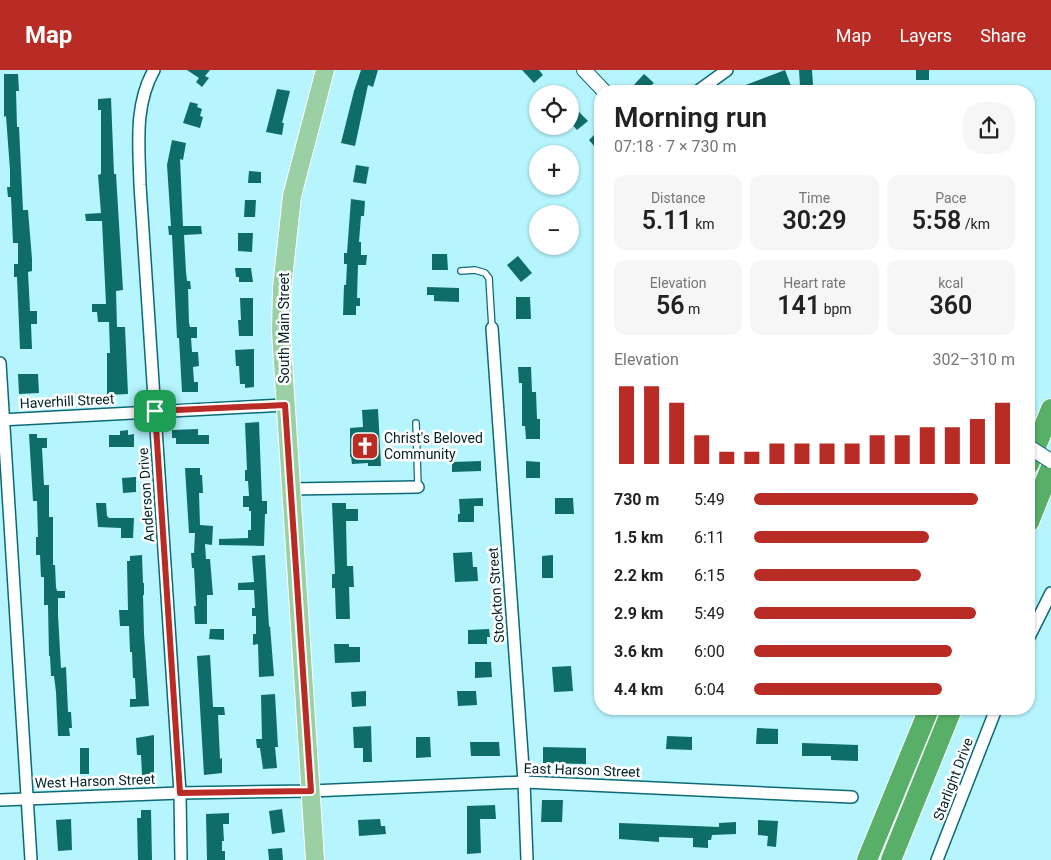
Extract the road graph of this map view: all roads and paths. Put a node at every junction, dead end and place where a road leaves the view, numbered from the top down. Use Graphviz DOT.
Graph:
graph roads {
  1 [pos="154,70"];
  2 [pos="325,70"];
  3 [pos="584,70"];
  4 [pos="727,70"];
  5 [pos="598,85"];
  6 [pos="706,85"];
  7 [pos="461,271"];
  8 [pos="492,328"];
  9 [pos="0,363"];
  10 [pos="285,405"];
  11 [pos="1051,409"];
  12 [pos="155,411"];
  13 [pos="2,420"];
  14 [pos="416,423"];
  15 [pos="1035,449"];
  16 [pos="1035,451"];
  17 [pos="1051,461"];
  18 [pos="1051,467"];
  19 [pos="418,487"];
  20 [pos="290,489"];
  21 [pos="1035,507"];
  22 [pos="1050,596"];
  23 [pos="1035,625"];
  24 [pos="927,715"];
  25 [pos="950,715"];
  26 [pos="994,715"];
  27 [pos="524,782"];
  28 [pos="311,791"];
  29 [pos="180,793"];
  30 [pos="852,797"];
  31 [pos="28,798"];
  32 [pos="0,800"];
  33 [pos="868,859"];
  34 [pos="31,860"];
  35 [pos="181,860"];
  36 [pos="315,860"];
  37 [pos="527,860"];
  38 [pos="892,860"];
  39 [pos="938,860"];
  1 -- 12 [label="street, Anderson Drive"];
  2 -- 10 [label="main road, South Main Street"];
  3 -- 5 [label="street"];
  4 -- 6 [label="street"];
  7 -- 8 [label="lane"];
  8 -- 27 [label="street, Stockton Street"];
  9 -- 13 [label="street"];
  10 -- 12 [label="street, Haverhill Street"];
  10 -- 20 [label="main road, South Main Street"];
  11 -- 15 [label="highway"];
  12 -- 13 [label="street, Haverhill Street"];
  12 -- 29 [label="street, Anderson Drive"];
  13 -- 31 [label="street"];
  14 -- 19 [label="lane"];
  16 -- 17 [label="street, bridge"];
  18 -- 21 [label="highway"];
  19 -- 20 [label="street"];
  20 -- 28 [label="main road, South Main Street"];
  22 -- 23 [label="street"];
  24 -- 33 [label="highway"];
  25 -- 38 [label="highway"];
  26 -- 39 [label="street, Starlight Drive"];
  27 -- 28 [label="street, East Harson Street"];
  27 -- 30 [label="street, East Harson Street"];
  27 -- 37 [label="street, Stockton Street"];
  28 -- 29 [label="street, West Harson Street"];
  28 -- 36 [label="main road, South Main Street"];
  29 -- 31 [label="street, West Harson Street"];
  29 -- 35 [label="street, Anderson Drive"];
  31 -- 32 [label="street, West Harson Street"];
  31 -- 34 [label="street"];
}
